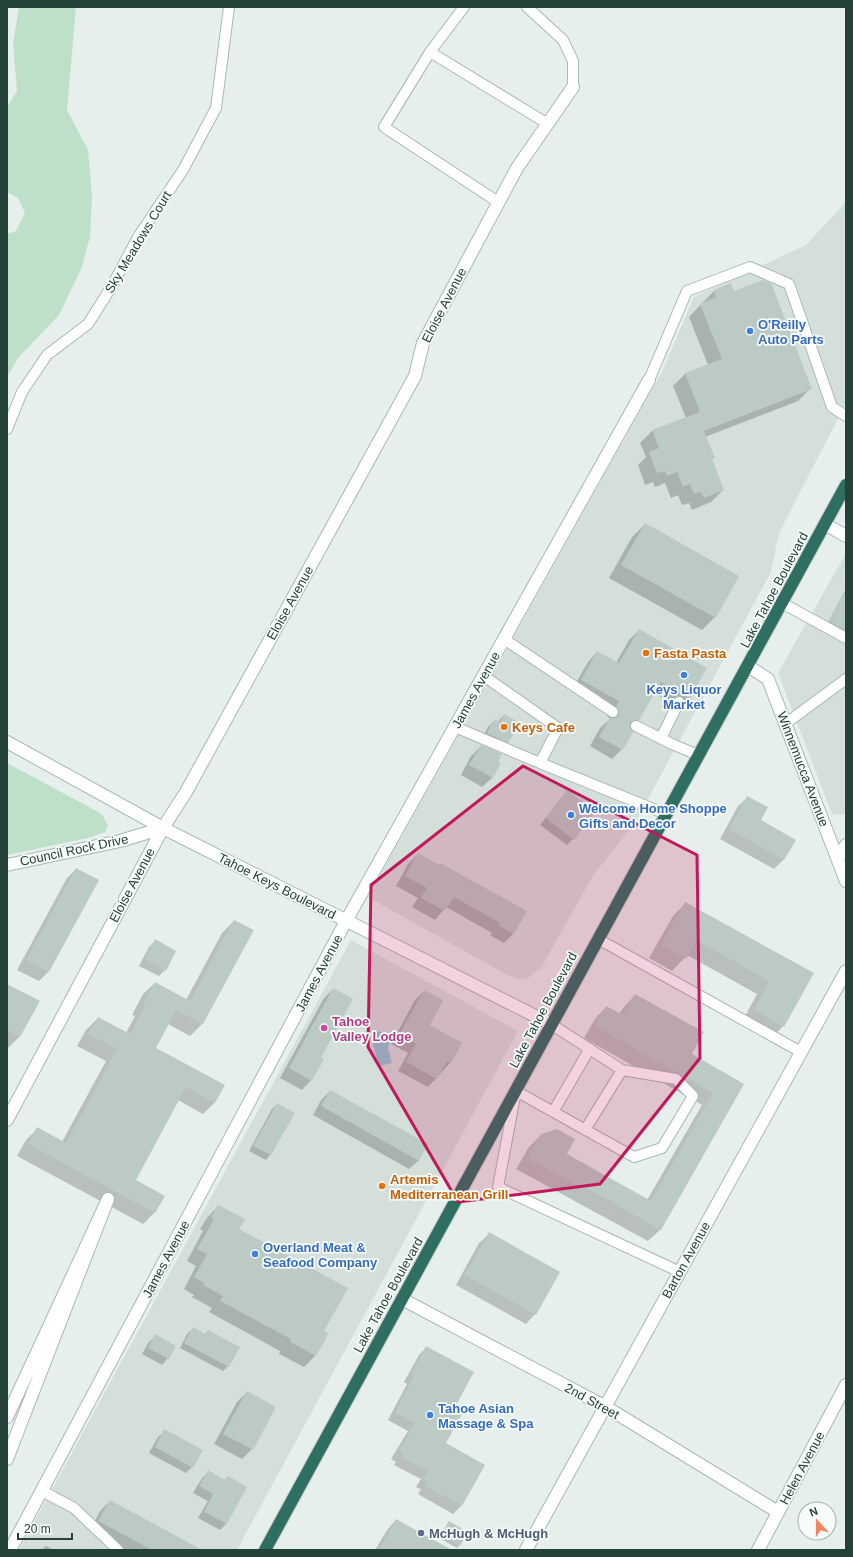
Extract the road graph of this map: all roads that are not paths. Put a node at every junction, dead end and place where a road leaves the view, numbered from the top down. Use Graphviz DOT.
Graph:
graph roads {
  1 [pos="229,7"];
  2 [pos="464,7"];
  3 [pos="527,7"];
  4 [pos="430,52"];
  5 [pos="573,87"];
  6 [pos="548,124"];
  7 [pos="498,202"];
  8 [pos="649,380"];
  9 [pos="846,416"];
  10 [pos="7,429"];
  11 [pos="846,485"];
  12 [pos="825,524"];
  13 [pos="846,536"];
  14 [pos="782,604"];
  15 [pos="846,638"];
  16 [pos="504,639"];
  17 [pos="748,666"];
  18 [pos="484,676"];
  19 [pos="846,679"];
  20 [pos="679,702"];
  21 [pos="613,712"];
  22 [pos="785,724"];
  23 [pos="636,726"];
  24 [pos="455,727"];
  25 [pos="661,738"];
  26 [pos="7,742"];
  27 [pos="698,755"];
  28 [pos="540,763"];
  29 [pos="666,814"];
  30 [pos="163,828"];
  31 [pos="846,844"];
  32 [pos="838,859"];
  33 [pos="7,864"];
  34 [pos="846,881"];
  35 [pos="346,922"];
  36 [pos="598,939"];
  37 [pos="846,971"];
  38 [pos="551,1024"];
  39 [pos="589,1050"];
  40 [pos="801,1052"];
  41 [pos="622,1070"];
  42 [pos="516,1091"];
  43 [pos="553,1112"];
  44 [pos="7,1120"];
  45 [pos="585,1130"];
  46 [pos="108,1199"];
  47 [pos="680,1272"];
  48 [pos="402,1299"];
  49 [pos="846,1385"];
  50 [pos="606,1407"];
  51 [pos="7,1417"];
  52 [pos="7,1459"];
  53 [pos="7,1467"];
  54 [pos="42,1491"];
  55 [pos="778,1512"];
  56 [pos="10,1550"];
  57 [pos="118,1550"];
  58 [pos="265,1550"];
  59 [pos="526,1550"];
  60 [pos="758,1550"];
  1 -- 10 [label="lane, Sky Meadows Court"];
  2 -- 4 [label="lane"];
  3 -- 5 [label="lane"];
  4 -- 6 [label="lane"];
  4 -- 7 [label="lane"];
  5 -- 6 [label="street, Eloise Avenue"];
  6 -- 7 [label="street, Eloise Avenue"];
  7 -- 30 [label="street, Eloise Avenue"];
  8 -- 9 [label="lane"];
  8 -- 16 [label="street, James Avenue"];
  11 -- 12 [label="highway, Lake Tahoe Boulevard"];
  12 -- 13 [label="street"];
  12 -- 14 [label="highway, Lake Tahoe Boulevard"];
  14 -- 15 [label="lane"];
  14 -- 17 [label="highway, Lake Tahoe Boulevard"];
  16 -- 18 [label="street, James Avenue"];
  16 -- 21 [label="lane"];
  17 -- 22 [label="street, Winnemucca Avenue"];
  17 -- 27 [label="highway, Lake Tahoe Boulevard"];
  18 -- 24 [label="street, James Avenue"];
  18 -- 28 [label="lane"];
  19 -- 22 [label="lane"];
  20 -- 25 [label="lane"];
  22 -- 32 [label="street, Winnemucca Avenue"];
  23 -- 25 [label="lane"];
  24 -- 28 [label="lane"];
  24 -- 35 [label="street, James Avenue"];
  25 -- 27 [label="lane"];
  26 -- 30 [label="street, Tahoe Keys Boulevard"];
  27 -- 29 [label="highway, Lake Tahoe Boulevard"];
  28 -- 29 [label="lane"];
  29 -- 36 [label="highway, Lake Tahoe Boulevard"];
  30 -- 33 [label="street, Council Rock Drive"];
  30 -- 35 [label="street, Tahoe Keys Boulevard"];
  30 -- 44 [label="street, Eloise Avenue"];
  31 -- 32 [label="street"];
  32 -- 34 [label="street, Winnemucca Avenue"];
  35 -- 38 [label="street, Tahoe Keys Boulevard"];
  35 -- 54 [label="street, James Avenue"];
  36 -- 38 [label="highway, Lake Tahoe Boulevard"];
  36 -- 40 [label="lane"];
  37 -- 40 [label="street, Barton Avenue"];
  38 -- 39 [label="lane"];
  38 -- 42 [label="highway, Lake Tahoe Boulevard"];
  39 -- 41 [label="lane"];
  39 -- 43 [label="lane"];
  40 -- 47 [label="street, Barton Avenue"];
  41 -- 45 [label="lane"];
  41 -- 45 [label="lane"];
  42 -- 43 [label="lane"];
  42 -- 47 [label="lane"];
  42 -- 48 [label="highway, Lake Tahoe Boulevard"];
  43 -- 45 [label="lane"];
  46 -- 51 [label="street"];
  46 -- 52 [label="street"];
  46 -- 53 [label="lane"];
  47 -- 50 [label="street, Barton Avenue"];
  48 -- 50 [label="street, 2nd Street"];
  48 -- 58 [label="highway, Lake Tahoe Boulevard"];
  49 -- 55 [label="street, Helen Avenue"];
  50 -- 55 [label="street, 2nd Street"];
  50 -- 59 [label="street, Barton Avenue"];
  54 -- 56 [label="street, James Avenue"];
  54 -- 57 [label="lane"];
  55 -- 60 [label="street, Helen Avenue"];
}
